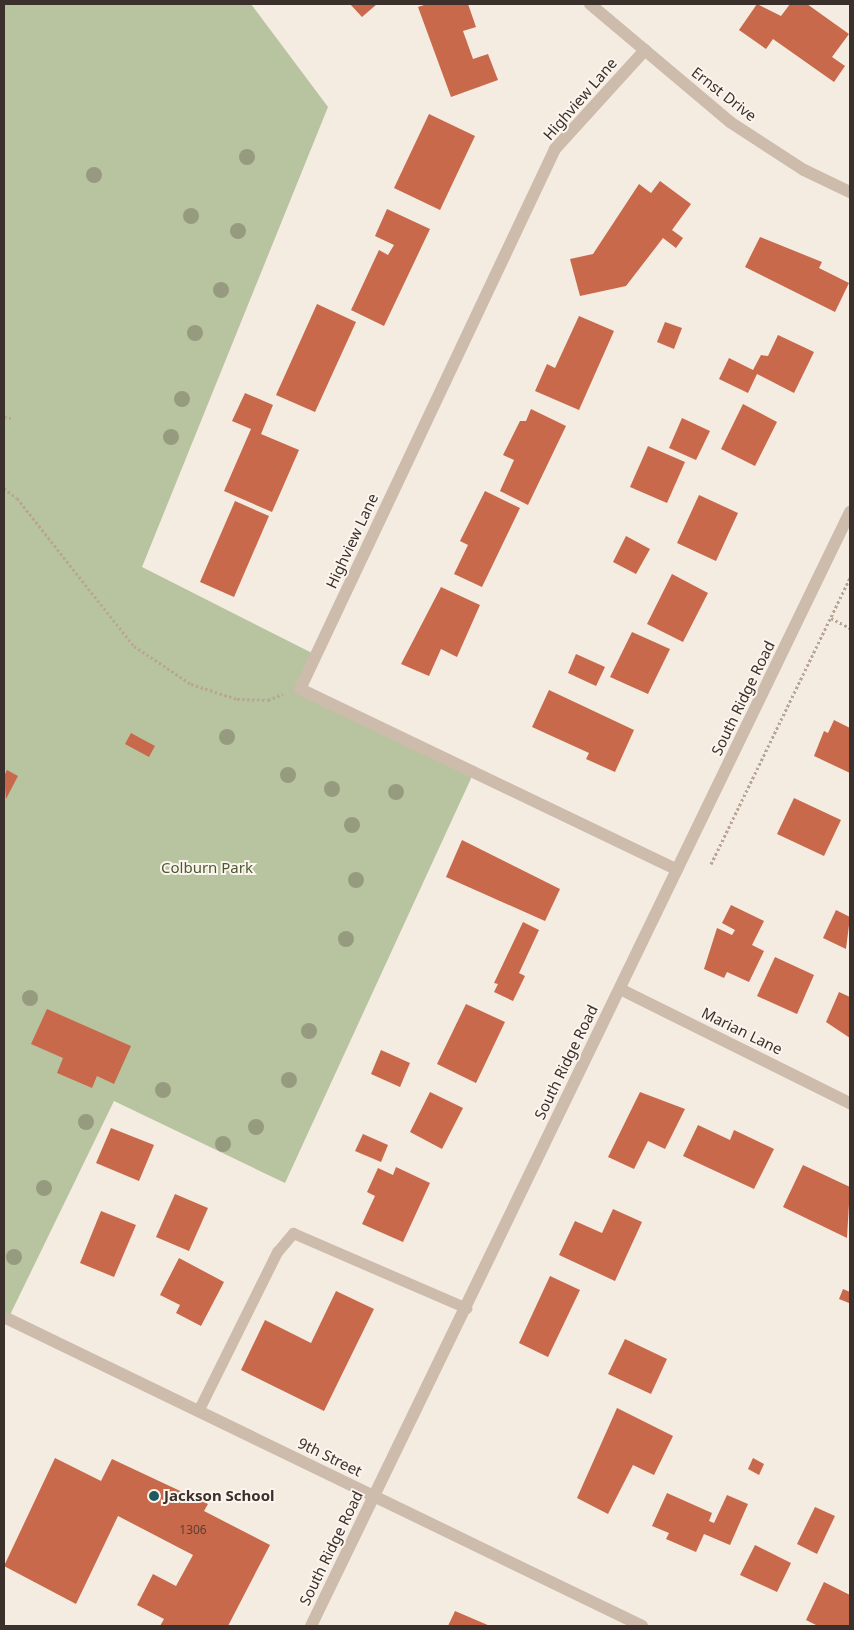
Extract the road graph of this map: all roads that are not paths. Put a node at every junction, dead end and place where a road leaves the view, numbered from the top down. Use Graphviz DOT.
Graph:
graph roads {
  1 [pos="590,4"];
  2 [pos="645,50"];
  3 [pos="850,192"];
  4 [pos="850,512"];
  5 [pos="677,870"];
  6 [pos="620,989"];
  7 [pos="850,1103"];
  8 [pos="466,1308"];
  9 [pos="4,1317"];
  10 [pos="198,1411"];
  11 [pos="375,1496"];
  12 [pos="311,1626"];
  13 [pos="642,1626"];
  1 -- 2 [label="street, Ernst Drive"];
  2 -- 3 [label="street, Ernst Drive"];
  2 -- 5 [label="street, Highview Lane"];
  4 -- 5 [label="street, South Ridge Road"];
  5 -- 6 [label="street, South Ridge Road"];
  6 -- 7 [label="street, Marian Lane"];
  6 -- 8 [label="street, South Ridge Road"];
  8 -- 10 [label="lane"];
  8 -- 11 [label="street, South Ridge Road"];
  9 -- 10 [label="street, 9th Street"];
  10 -- 11 [label="street, 9th Street"];
  11 -- 12 [label="street, South Ridge Road"];
  11 -- 13 [label="street, 9th Street"];
}
